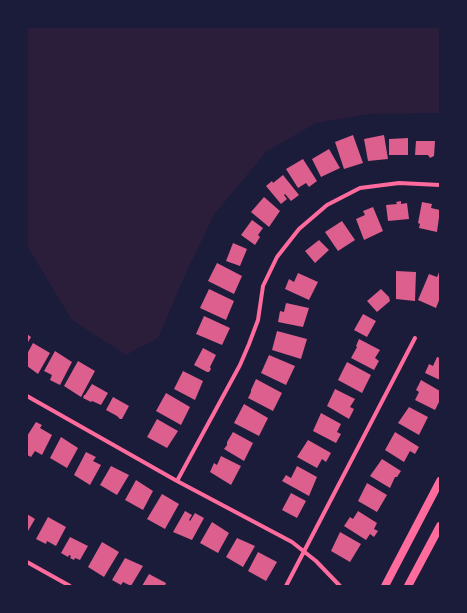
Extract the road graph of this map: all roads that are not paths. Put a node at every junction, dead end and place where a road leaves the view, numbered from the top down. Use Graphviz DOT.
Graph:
graph roads {
  1 [pos="440,185"];
  2 [pos="415,338"];
  3 [pos="27,396"];
  4 [pos="177,481"];
  5 [pos="440,481"];
  6 [pos="440,526"];
  7 [pos="304,552"];
  8 [pos="27,562"];
  9 [pos="70,586"];
  10 [pos="286,586"];
  11 [pos="340,586"];
  12 [pos="385,586"];
  13 [pos="408,586"];
  1 -- 4 [label="street"];
  2 -- 7 [label="street"];
  3 -- 4 [label="street"];
  4 -- 7 [label="street"];
  5 -- 12 [label="main road"];
  6 -- 13 [label="main road"];
  7 -- 10 [label="street"];
  7 -- 11 [label="street"];
  8 -- 9 [label="street"];
}
